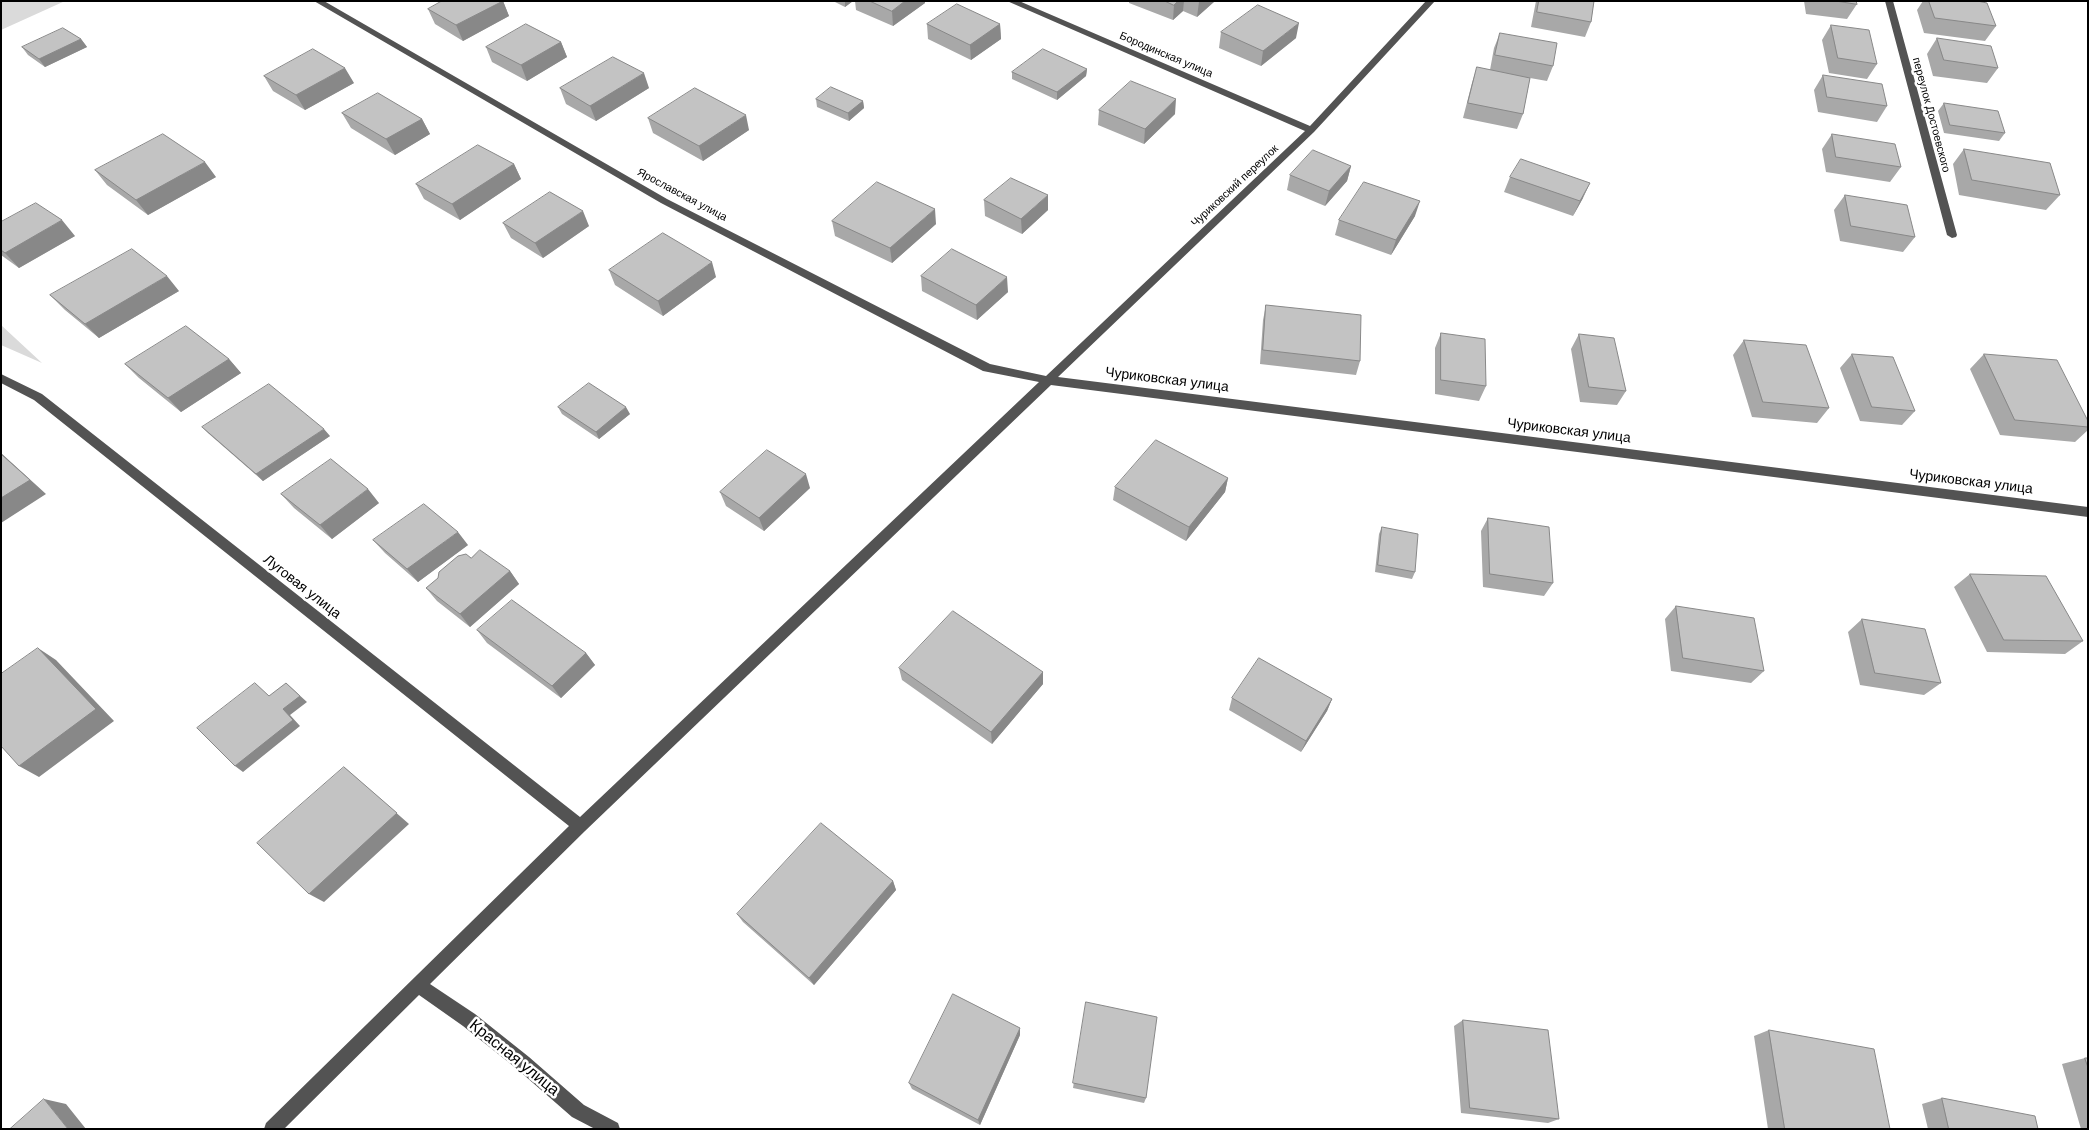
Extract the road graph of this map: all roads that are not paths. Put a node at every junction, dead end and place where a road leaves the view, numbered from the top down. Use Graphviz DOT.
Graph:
graph roads {
  1 [pos="318,1"];
  2 [pos="1011,1"];
  3 [pos="1431,1"];
  4 [pos="1889,1"];
  5 [pos="1312,130"];
  6 [pos="1952,234"];
  7 [pos="1,378"];
  8 [pos="1047,380"];
  9 [pos="2088,512"];
  10 [pos="580,826"];
  11 [pos="418,985"];
  12 [pos="272,1129"];
  13 [pos="612,1129"];
  1 -- 8 [label="street, Ярославская улица"];
  2 -- 5 [label="street, Бородинская улица"];
  3 -- 5 [label="street, Чуриковский переулок"];
  4 -- 6 [label="street, переулок Достоевского"];
  5 -- 8 [label="street, Чуриковский переулок"];
  7 -- 10 [label="street, Луговая улица"];
  8 -- 9 [label="street, Чуриковская улица"];
  8 -- 10 [label="street, Чуриковский переулок"];
  10 -- 11 [label="street, Чуриковский переулок"];
  11 -- 12 [label="street, Чуриковский переулок"];
  11 -- 13 [label="street, Красная улица"];
}
